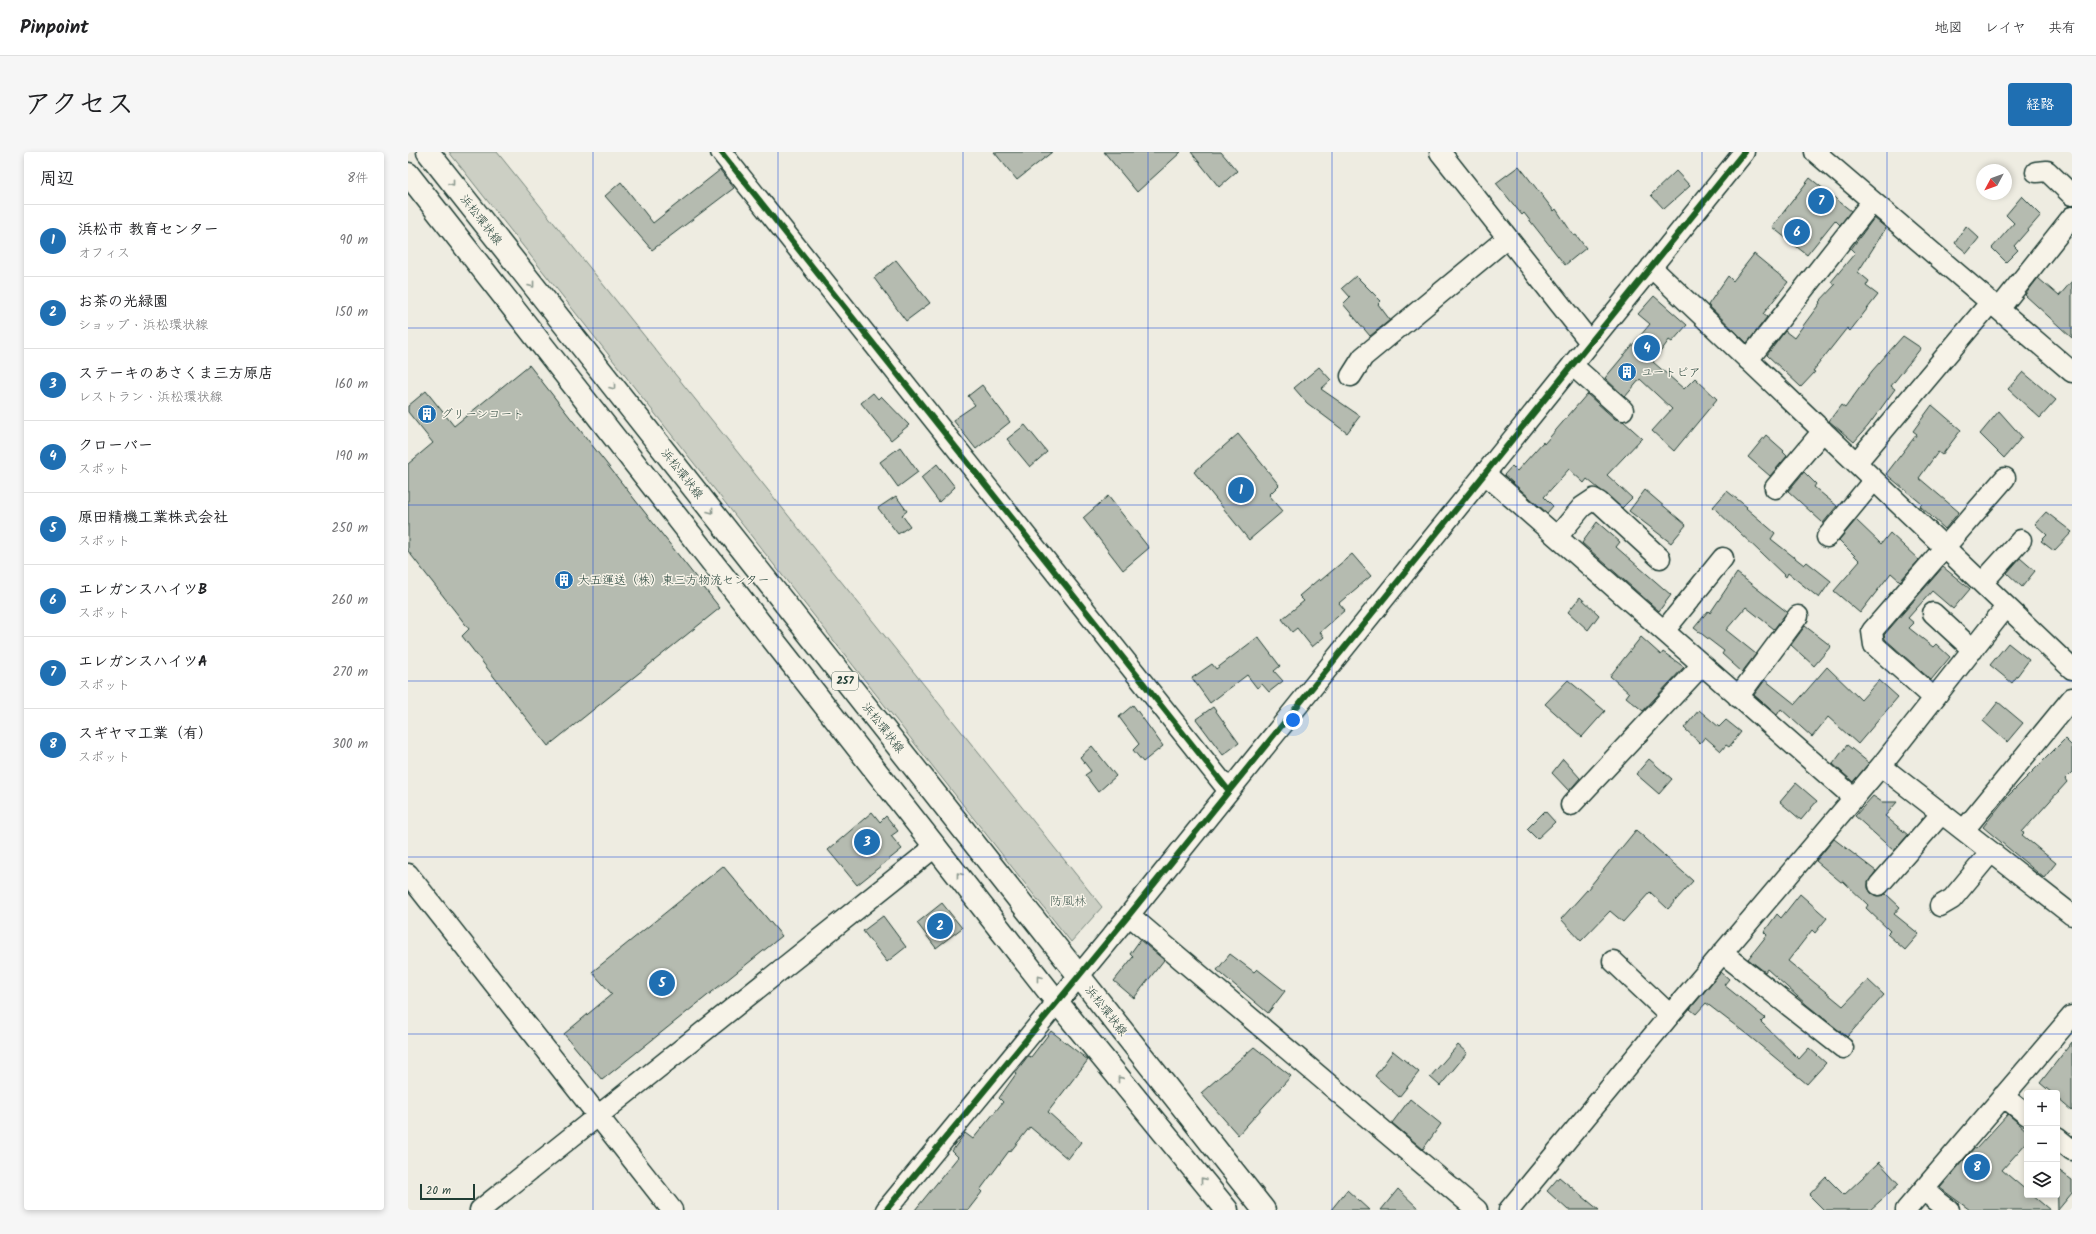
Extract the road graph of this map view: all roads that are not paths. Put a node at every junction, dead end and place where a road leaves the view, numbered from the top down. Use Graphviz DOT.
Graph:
graph roads {
  1 [pos="428,152"];
  2 [pos="721,152"];
  3 [pos="1440,152"];
  4 [pos="1744,152"];
  5 [pos="1815,152"];
  6 [pos="2036,172"];
  7 [pos="408,174"];
  8 [pos="2072,195"];
  9 [pos="1872,202"];
  10 [pos="2072,217"];
  11 [pos="1508,238"];
  12 [pos="1651,267"];
  13 [pos="1995,305"];
  14 [pos="1590,342"];
  15 [pos="1748,360"];
  16 [pos="1572,365"];
  17 [pos="2072,372"];
  18 [pos="1352,376"];
  19 [pos="1623,410"];
  20 [pos="1823,431"];
  21 [pos="1856,463"];
  22 [pos="1484,473"];
  23 [pos="2005,478"];
  24 [pos="1874,480"];
  25 [pos="1775,488"];
  26 [pos="1557,537"];
  27 [pos="1827,537"];
  28 [pos="2021,540"];
  29 [pos="1944,547"];
  30 [pos="1660,558"];
  31 [pos="1723,558"];
  32 [pos="1982,583"];
  33 [pos="2006,607"];
  34 [pos="1933,613"];
  35 [pos="1798,616"];
  36 [pos="1664,631"];
  37 [pos="1973,650"];
  38 [pos="1702,665"];
  39 [pos="2072,669"];
  40 [pos="1738,697"];
  41 [pos="1934,698"];
  42 [pos="2072,698"];
  43 [pos="1881,766"];
  44 [pos="1229,791"];
  45 [pos="1854,798"];
  46 [pos="1571,805"];
  47 [pos="1942,813"];
  48 [pos="1964,830"];
  49 [pos="936,846"];
  50 [pos="1991,852"];
  51 [pos="408,874"];
  52 [pos="1879,886"];
  53 [pos="1940,906"];
  54 [pos="1129,915"];
  55 [pos="2072,915"];
  56 [pos="1722,953"];
  57 [pos="1614,961"];
  58 [pos="1078,975"];
  59 [pos="1057,1002"];
  60 [pos="1670,1015"];
  61 [pos="2072,1016"];
  62 [pos="1843,1048"];
  63 [pos="2003,1096"];
  64 [pos="2024,1113"];
  65 [pos="600,1116"];
  66 [pos="2060,1140"];
  67 [pos="2072,1150"];
  68 [pos="1924,1191"];
  69 [pos="486,1208"];
  70 [pos="672,1210"];
  71 [pos="886,1210"];
  72 [pos="1227,1210"];
  73 [pos="1264,1210"];
  74 [pos="1477,1210"];
  75 [pos="1510,1210"];
  76 [pos="1906,1210"];
  77 [pos="1948,1210"];
  1 -- 58 [label="highway, 浜松環状線 / 257, one-way"];
  2 -- 44 [label="street"];
  3 -- 11 [label="street"];
  4 -- 12 [label="street"];
  5 -- 9 [label="street"];
  6 -- 8 [label="street"];
  7 -- 49 [label="highway, 257"];
  9 -- 13 [label="street"];
  9 -- 15 [label="street"];
  10 -- 13 [label="street"];
  11 -- 14 [label="street"];
  11 -- 18 [label="street"];
  12 -- 14 [label="street"];
  12 -- 15 [label="street"];
  13 -- 17 [label="street"];
  13 -- 21 [label="street"];
  14 -- 16 [label="street"];
  15 -- 20 [label="street"];
  16 -- 19 [label="street"];
  16 -- 22 [label="street"];
  20 -- 21 [label="street"];
  20 -- 25 [label="street"];
  21 -- 24 [label="street"];
  22 -- 26 [label="street"];
  22 -- 44 [label="street"];
  23 -- 29 [label="street"];
  24 -- 27 [label="street"];
  24 -- 29 [label="street"];
  26 -- 30 [label="street"];
  26 -- 36 [label="street"];
  28 -- 32 [label="street"];
  29 -- 32 [label="street"];
  29 -- 41 [label="street"];
  31 -- 36 [label="street"];
  32 -- 33 [label="street"];
  33 -- 37 [label="street"];
  33 -- 39 [label="street"];
  34 -- 37 [label="street"];
  35 -- 40 [label="street"];
  36 -- 38 [label="street"];
  37 -- 41 [label="street"];
  38 -- 40 [label="street"];
  38 -- 46 [label="street"];
  40 -- 45 [label="street"];
  41 -- 43 [label="street"];
  42 -- 48 [label="street"];
  43 -- 45 [label="street"];
  43 -- 47 [label="street"];
  44 -- 54 [label="street"];
  45 -- 56 [label="street"];
  47 -- 48 [label="street"];
  47 -- 52 [label="street"];
  48 -- 50 [label="street"];
  59 -- 49 [label="highway, 257, one-way"];
  49 -- 65 [label="street"];
  50 -- 53 [label="street"];
  50 -- 55 [label="street"];
  51 -- 65 [label="street"];
  54 -- 58 [label="street"];
  54 -- 74 [label="street"];
  56 -- 60 [label="street"];
  56 -- 62 [label="street"];
  57 -- 60 [label="street"];
  58 -- 59 [label="street"];
  58 -- 73 [label="highway, 浜松環状線 / 257"];
  59 -- 71 [label="street"];
  72 -- 59 [label="highway, 257, one-way"];
  60 -- 75 [label="street"];
  61 -- 63 [label="street"];
  63 -- 64 [label="street"];
  63 -- 68 [label="street"];
  65 -- 69 [label="street"];
  65 -- 70 [label="street"];
  66 -- 67 [label="street"];
  68 -- 76 [label="street"];
  68 -- 77 [label="street"];
}
